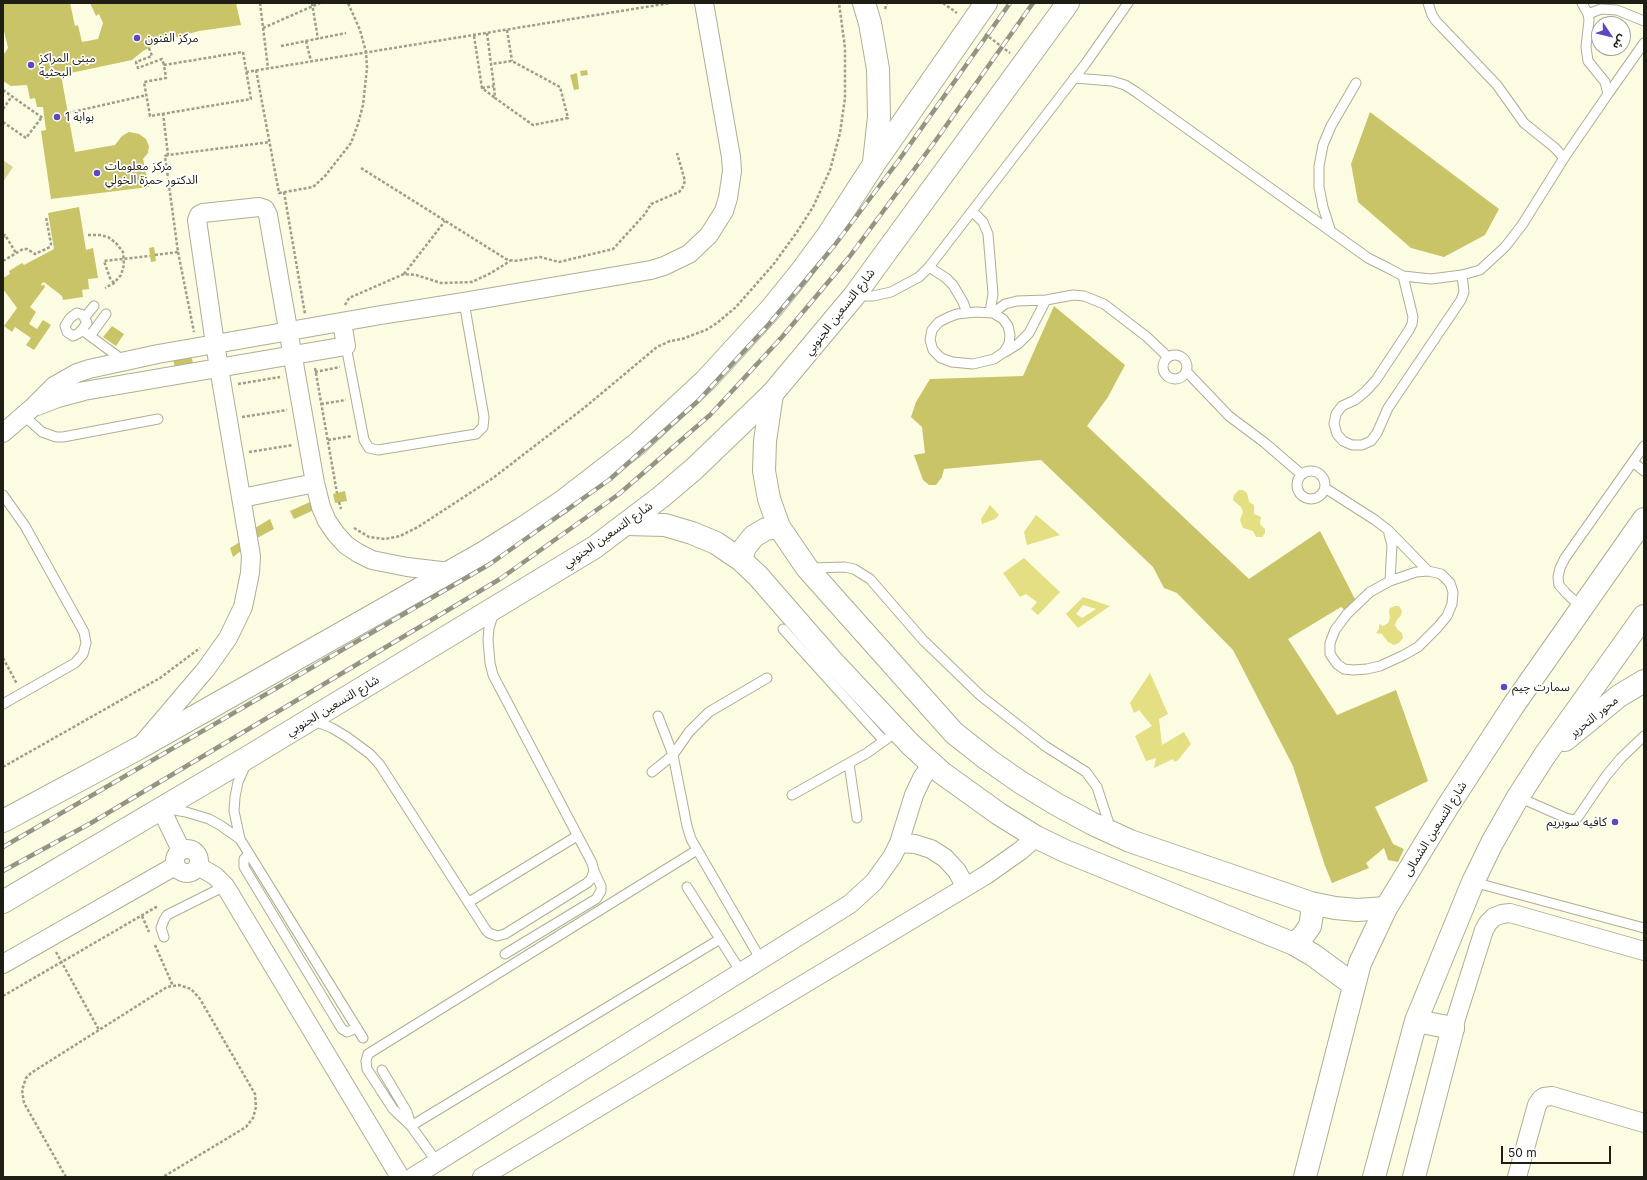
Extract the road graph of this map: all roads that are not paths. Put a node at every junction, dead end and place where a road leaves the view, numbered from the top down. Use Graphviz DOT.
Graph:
graph roads {
  1 [pos="704,3"];
  2 [pos="864,3"];
  3 [pos="986,3"];
  4 [pos="1068,3"];
  5 [pos="1128,3"];
  6 [pos="1428,3"];
  7 [pos="1582,3"];
  8 [pos="1588,14"];
  9 [pos="1644,21"];
  10 [pos="1644,43"];
  11 [pos="1074,78"];
  12 [pos="1356,82"];
  13 [pos="1608,94"];
  14 [pos="1564,158"];
  15 [pos="874,164"];
  16 [pos="973,212"];
  17 [pos="1330,229"];
  18 [pos="929,267"];
  19 [pos="1462,275"];
  20 [pos="1403,276"];
  21 [pos="854,296"];
  22 [pos="1046,300"];
  23 [pos="464,302"];
  24 [pos="94,306"];
  25 [pos="967,313"];
  26 [pos="991,313"];
  27 [pos="106,314"];
  28 [pos="86,318"];
  29 [pos="342,322"];
  30 [pos="82,330"];
  31 [pos="290,331"];
  32 [pos="90,336"];
  33 [pos="215,344"];
  34 [pos="346,346"];
  35 [pos="1004,352"];
  36 [pos="158,354"];
  37 [pos="294,355"];
  38 [pos="1168,357"];
  39 [pos="124,361"];
  40 [pos="220,368"];
  41 [pos="1187,372"];
  42 [pos="163,378"];
  43 [pos="128,384"];
  44 [pos="772,394"];
  45 [pos="28,411"];
  46 [pos="158,419"];
  47 [pos="3,433"];
  48 [pos="1644,446"];
  49 [pos="1633,462"];
  50 [pos="1644,471"];
  51 [pos="1301,474"];
  52 [pos="316,483"];
  53 [pos="1325,488"];
  54 [pos="3,495"];
  55 [pos="242,498"];
  56 [pos="1644,519"];
  57 [pos="626,524"];
  58 [pos="779,527"];
  59 [pos="1388,530"];
  60 [pos="741,560"];
  61 [pos="807,568"];
  62 [pos="1428,571"];
  63 [pos="450,572"];
  64 [pos="1390,581"];
  65 [pos="495,608"];
  66 [pos="1582,608"];
  67 [pos="1644,616"];
  68 [pos="783,629"];
  69 [pos="766,678"];
  70 [pos="1644,681"];
  71 [pos="3,704"];
  72 [pos="658,716"];
  73 [pos="311,720"];
  74 [pos="891,736"];
  75 [pos="1644,736"];
  76 [pos="139,748"];
  77 [pos="673,754"];
  78 [pos="250,756"];
  79 [pos="1545,756"];
  80 [pos="932,763"];
  81 [pos="849,764"];
  82 [pos="652,772"];
  83 [pos="792,796"];
  84 [pos="1518,797"];
  85 [pos="161,809"];
  86 [pos="857,818"];
  87 [pos="3,821"];
  88 [pos="1112,833"];
  89 [pos="577,836"];
  90 [pos="1036,837"];
  91 [pos="240,839"];
  92 [pos="899,843"];
  93 [pos="697,850"];
  94 [pos="249,854"];
  95 [pos="178,858"];
  96 [pos="594,871"];
  97 [pos="1473,882"];
  98 [pos="225,886"];
  99 [pos="965,886"];
  100 [pos="687,887"];
  101 [pos="3,902"];
  102 [pos="469,902"];
  103 [pos="1311,903"];
  104 [pos="1386,908"];
  105 [pos="1644,928"];
  106 [pos="164,937"];
  107 [pos="720,939"];
  108 [pos="1294,944"];
  109 [pos="1644,951"];
  110 [pos="505,954"];
  111 [pos="761,960"];
  112 [pos="3,964"];
  113 [pos="741,972"];
  114 [pos="1354,985"];
  115 [pos="1416,1021"];
  116 [pos="357,1028"];
  117 [pos="1453,1028"];
  118 [pos="363,1038"];
  119 [pos="382,1070"];
  120 [pos="1644,1123"];
  121 [pos="411,1126"];
  122 [pos="437,1162"];
  123 [pos="400,1177"];
  124 [pos="413,1177"];
  125 [pos="482,1177"];
  126 [pos="1305,1177"];
  127 [pos="1374,1177"];
  128 [pos="1414,1177"];
  129 [pos="1517,1177"];
  1 -- 23 [label="street"];
  2 -- 15 [label="main road"];
  3 -- 15 [label="main road"];
  4 -- 21 [label="main road, شارع التسعين الجنوبي"];
  5 -- 11 [label="lane"];
  6 -- 14 [label="lane"];
  7 -- 8 [label="lane"];
  8 -- 9 [label="lane"];
  8 -- 13 [label="lane"];
  10 -- 13 [label="lane"];
  11 -- 16 [label="lane"];
  11 -- 17 [label="lane"];
  12 -- 17 [label="lane"];
  13 -- 14 [label="lane"];
  14 -- 19 [label="lane"];
  15 -- 63 [label="main road"];
  16 -- 18 [label="lane"];
  16 -- 26 [label="lane"];
  17 -- 20 [label="lane"];
  18 -- 21 [label="lane"];
  18 -- 25 [label="lane"];
  19 -- 20 [label="lane"];
  19 -- 20 [label="lane"];
  21 -- 44 [label="main road, شارع التسعين الجنوبي"];
  22 -- 26 [label="lane"];
  22 -- 35 [label="lane"];
  22 -- 38 [label="lane"];
  23 -- 29 [label="street"];
  23 -- 34 [label="lane"];
  24 -- 28 [label="lane"];
  25 -- 26 [label="lane"];
  25 -- 35 [label="lane"];
  26 -- 35 [label="lane"];
  27 -- 32 [label="lane"];
  28 -- 30 [label="lane"];
  28 -- 30 [label="lane"];
  29 -- 31 [label="street"];
  29 -- 34 [label="street"];
  30 -- 32 [label="lane"];
  31 -- 33 [label="street"];
  31 -- 33 [label="street"];
  31 -- 37 [label="street"];
  32 -- 39 [label="lane"];
  33 -- 36 [label="street"];
  33 -- 40 [label="street"];
  34 -- 37 [label="street"];
  36 -- 39 [label="street"];
  36 -- 42 [label="street"];
  37 -- 40 [label="street"];
  37 -- 52 [label="street"];
  38 -- 41 [label="lane"];
  38 -- 41 [label="lane"];
  39 -- 43 [label="street"];
  39 -- 45 [label="street"];
  40 -- 42 [label="street"];
  40 -- 55 [label="street"];
  41 -- 51 [label="lane"];
  42 -- 43 [label="street"];
  43 -- 45 [label="street"];
  44 -- 57 [label="main road, شارع التسعين الجنوبي"];
  44 -- 58 [label="main road"];
  45 -- 46 [label="lane"];
  45 -- 47 [label="street"];
  48 -- 49 [label="lane"];
  49 -- 50 [label="lane"];
  49 -- 66 [label="lane"];
  51 -- 53 [label="lane"];
  51 -- 53 [label="lane"];
  52 -- 55 [label="street"];
  52 -- 63 [label="street"];
  53 -- 59 [label="lane"];
  54 -- 71 [label="lane"];
  55 -- 76 [label="street"];
  56 -- 66 [label="main road, شارع التسعين الشمالى"];
  57 -- 60 [label="main road"];
  57 -- 65 [label="main road, شارع التسعين الجنوبي"];
  58 -- 60 [label="main road"];
  58 -- 61 [label="main road"];
  59 -- 62 [label="lane"];
  59 -- 64 [label="lane"];
  60 -- 74 [label="main road"];
  61 -- 88 [label="main road"];
  61 -- 88 [label="lane"];
  62 -- 64 [label="lane"];
  62 -- 64 [label="lane"];
  63 -- 76 [label="main road"];
  65 -- 73 [label="main road, شارع التسعين الجنوبي"];
  65 -- 89 [label="lane"];
  66 -- 104 [label="main road, شارع التسعين الشمالى"];
  67 -- 79 [label="main road"];
  68 -- 74 [label="lane"];
  69 -- 77 [label="lane"];
  70 -- 79 [label="main road, محور التحرير"];
  72 -- 77 [label="lane"];
  73 -- 78 [label="main road, شارع التسعين الجنوبي"];
  73 -- 102 [label="lane"];
  74 -- 80 [label="main road"];
  74 -- 81 [label="lane"];
  75 -- 84 [label="lane"];
  76 -- 87 [label="main road"];
  77 -- 82 [label="lane"];
  77 -- 93 [label="lane"];
  78 -- 85 [label="main road, شارع التسعين الجنوبي"];
  78 -- 91 [label="lane"];
  79 -- 84 [label="main road"];
  80 -- 90 [label="main road"];
  80 -- 92 [label="street"];
  81 -- 83 [label="lane"];
  81 -- 86 [label="lane"];
  84 -- 97 [label="main road"];
  85 -- 91 [label="lane"];
  85 -- 95 [label="street"];
  85 -- 101 [label="main road, شارع التسعين الجنوبي"];
  88 -- 103 [label="main road"];
  89 -- 96 [label="lane"];
  89 -- 102 [label="lane"];
  90 -- 99 [label="street"];
  90 -- 108 [label="main road"];
  91 -- 94 [label="lane"];
  92 -- 99 [label="street"];
  92 -- 111 [label="street"];
  93 -- 111 [label="lane"];
  93 -- 121 [label="lane"];
  94 -- 116 [label="lane"];
  94 -- 116 [label="lane"];
  95 -- 98 [label="street"];
  95 -- 112 [label="street"];
  96 -- 102 [label="lane"];
  96 -- 110 [label="lane"];
  97 -- 105 [label="lane"];
  97 -- 115 [label="main road"];
  98 -- 106 [label="lane"];
  98 -- 123 [label="street"];
  99 -- 125 [label="street"];
  100 -- 107 [label="lane"];
  103 -- 104 [label="main road"];
  103 -- 108 [label="main road"];
  104 -- 114 [label="main road, شارع التسعين الشمالى"];
  107 -- 113 [label="lane"];
  107 -- 121 [label="lane"];
  108 -- 114 [label="main road"];
  109 -- 117 [label="street"];
  111 -- 113 [label="street"];
  113 -- 122 [label="street"];
  114 -- 126 [label="main road, شارع التسعين الشمالى"];
  115 -- 117 [label="main road"];
  115 -- 127 [label="main road"];
  116 -- 118 [label="lane"];
  117 -- 128 [label="main road"];
  119 -- 121 [label="lane"];
  120 -- 129 [label="street"];
  121 -- 122 [label="lane"];
  122 -- 124 [label="street"];
}
